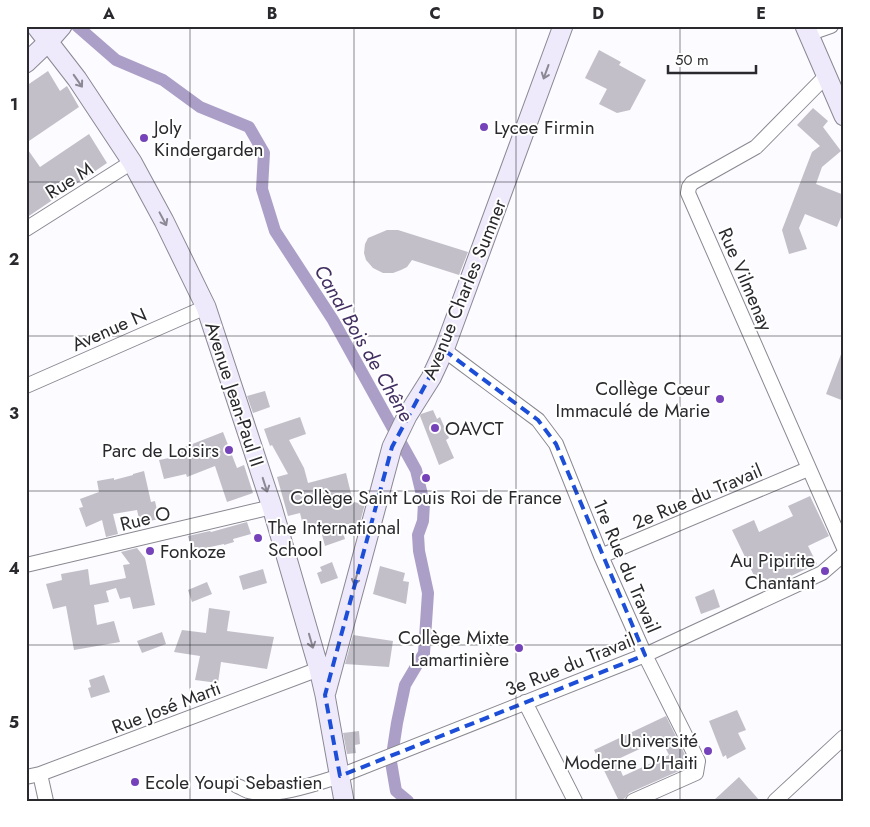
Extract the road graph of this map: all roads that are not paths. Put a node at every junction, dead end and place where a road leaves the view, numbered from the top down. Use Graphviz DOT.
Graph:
graph roads {
  1 [pos="36,26"];
  2 [pos="563,26"];
  3 [pos="831,26"];
  4 [pos="807,30"];
  5 [pos="56,33"];
  6 [pos="26,63"];
  7 [pos="826,76"];
  8 [pos="844,115"];
  9 [pos="132,162"];
  10 [pos="26,229"];
  11 [pos="206,307"];
  12 [pos="444,350"];
  13 [pos="26,386"];
  14 [pos="808,469"];
  15 [pos="272,507"];
  16 [pos="844,548"];
  17 [pos="844,554"];
  18 [pos="601,556"];
  19 [pos="26,565"];
  20 [pos="645,655"];
  21 [pos="326,666"];
  22 [pos="525,702"];
  23 [pos="844,737"];
  24 [pos="40,774"];
  25 [pos="340,776"];
  26 [pos="26,777"];
  27 [pos="237,786"];
  28 [pos="46,801"];
  29 [pos="344,801"];
  30 [pos="575,801"];
  31 [pos="633,801"];
  32 [pos="774,801"];
  1 -- 5 [label="street, Avenue Jean-Paul II"];
  2 -- 12 [label="street, Avenue Charles Sumner, one-way"];
  3 -- 4 [label="street"];
  4 -- 7 [label="street"];
  5 -- 6 [label="street"];
  5 -- 9 [label="street, Avenue Jean-Paul II, one-way"];
  7 -- 8 [label="street"];
  7 -- 14 [label="street, Rue Vilmenay"];
  9 -- 10 [label="street, Rue M"];
  9 -- 11 [label="street, Avenue Jean-Paul II, one-way"];
  11 -- 13 [label="street, Avenue N"];
  11 -- 15 [label="street, Avenue Jean-Paul II, one-way"];
  12 -- 18 [label="street, 1re Rue du Travail"];
  12 -- 21 [label="street, Avenue Charles Sumner, one-way"];
  14 -- 16 [label="street, Rue Vilmenay"];
  14 -- 18 [label="street, 2e Rue du Travail"];
  15 -- 19 [label="street, Rue O"];
  15 -- 21 [label="street, Avenue Jean-Paul II, one-way"];
  17 -- 20 [label="street, 3e Rue du Travail"];
  18 -- 20 [label="street, 1re Rue du Travail"];
  20 -- 22 [label="street, 3e Rue du Travail"];
  20 -- 31 [label="street, 1re Rue du Travail"];
  21 -- 24 [label="street, Rue José Marti"];
  21 -- 25 [label="street, Avenue Charles Sumner"];
  22 -- 25 [label="street, 3e Rue du Travail"];
  22 -- 30 [label="street"];
  23 -- 32 [label="street"];
  24 -- 26 [label="street, Rue José Marti"];
  24 -- 28 [label="street"];
  25 -- 27 [label="street, 3e Rue du Travail"];
  25 -- 29 [label="street"];
}
